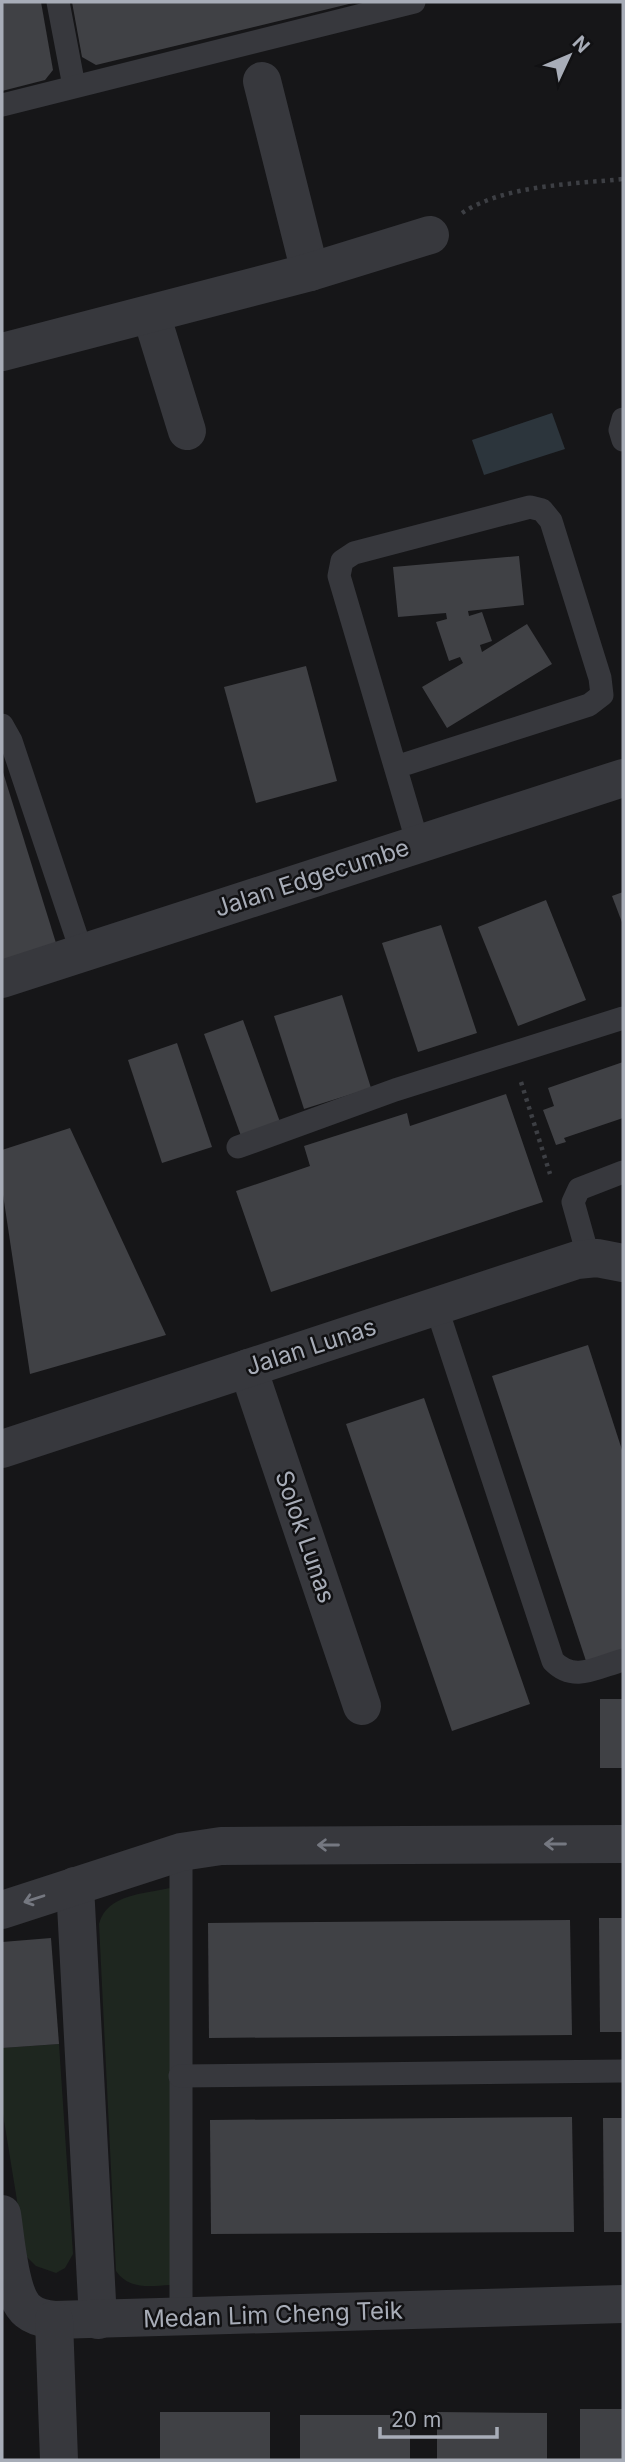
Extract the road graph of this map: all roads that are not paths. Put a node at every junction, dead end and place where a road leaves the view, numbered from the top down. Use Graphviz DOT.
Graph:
graph roads {
  1 [pos="58,2"];
  2 [pos="414,2"];
  3 [pos="262,80"];
  4 [pos="74,86"];
  5 [pos="2,105"];
  6 [pos="430,236"];
  7 [pos="310,272"];
  8 [pos="151,314"];
  9 [pos="2,352"];
  10 [pos="623,419"];
  11 [pos="187,431"];
  12 [pos="623,440"];
  13 [pos="2,725"];
  14 [pos="396,767"];
  15 [pos="623,778"];
  16 [pos="418,844"];
  17 [pos="82,953"];
  18 [pos="2,979"];
  19 [pos="623,1018"];
  20 [pos="237,1147"];
  21 [pos="623,1172"];
  22 [pos="606,1261"];
  23 [pos="436,1306"];
  24 [pos="248,1368"];
  25 [pos="2,1450"];
  26 [pos="623,1660"];
  27 [pos="362,1706"];
  28 [pos="623,1844"];
  29 [pos="181,1852"];
  30 [pos="75,1886"];
  31 [pos="2,1910"];
  32 [pos="623,2071"];
  33 [pos="180,2076"];
  34 [pos="2,2214"];
  35 [pos="5,2251"];
  36 [pos="623,2304"];
  37 [pos="181,2318"];
  38 [pos="54,2320"];
  39 [pos="98,2320"];
  40 [pos="59,2460"];
  1 -- 4 [label="lane"];
  2 -- 4 [label="lane"];
  3 -- 7 [label="street"];
  4 -- 5 [label="lane"];
  6 -- 7 [label="street"];
  7 -- 8 [label="street"];
  8 -- 9 [label="street"];
  8 -- 11 [label="street"];
  10 -- 12 [label="lane"];
  13 -- 17 [label="lane"];
  14 -- 14 [label="lane"];
  14 -- 16 [label="lane"];
  15 -- 16 [label="street, Jalan Edgecumbe"];
  16 -- 17 [label="street, Jalan Edgecumbe"];
  17 -- 18 [label="street, Jalan Edgecumbe"];
  19 -- 20 [label="lane"];
  21 -- 22 [label="lane"];
  22 -- 23 [label="street, Jalan Lunas"];
  23 -- 24 [label="street, Jalan Lunas"];
  23 -- 26 [label="lane"];
  24 -- 25 [label="street, Jalan Lunas"];
  24 -- 27 [label="street, Solok Lunas"];
  28 -- 29 [label="street, one-way"];
  29 -- 30 [label="street"];
  29 -- 33 [label="lane"];
  30 -- 31 [label="street, one-way"];
  30 -- 39 [label="street"];
  32 -- 33 [label="lane"];
  33 -- 37 [label="lane"];
  34 -- 35 [label="street, Medan Lim Cheng Teik"];
  35 -- 38 [label="street, Medan Lim Cheng Teik"];
  36 -- 37 [label="street, Medan Lim Cheng Teik"];
  37 -- 39 [label="street, Medan Lim Cheng Teik"];
  38 -- 39 [label="street, Medan Lim Cheng Teik"];
  38 -- 40 [label="street"];
}
